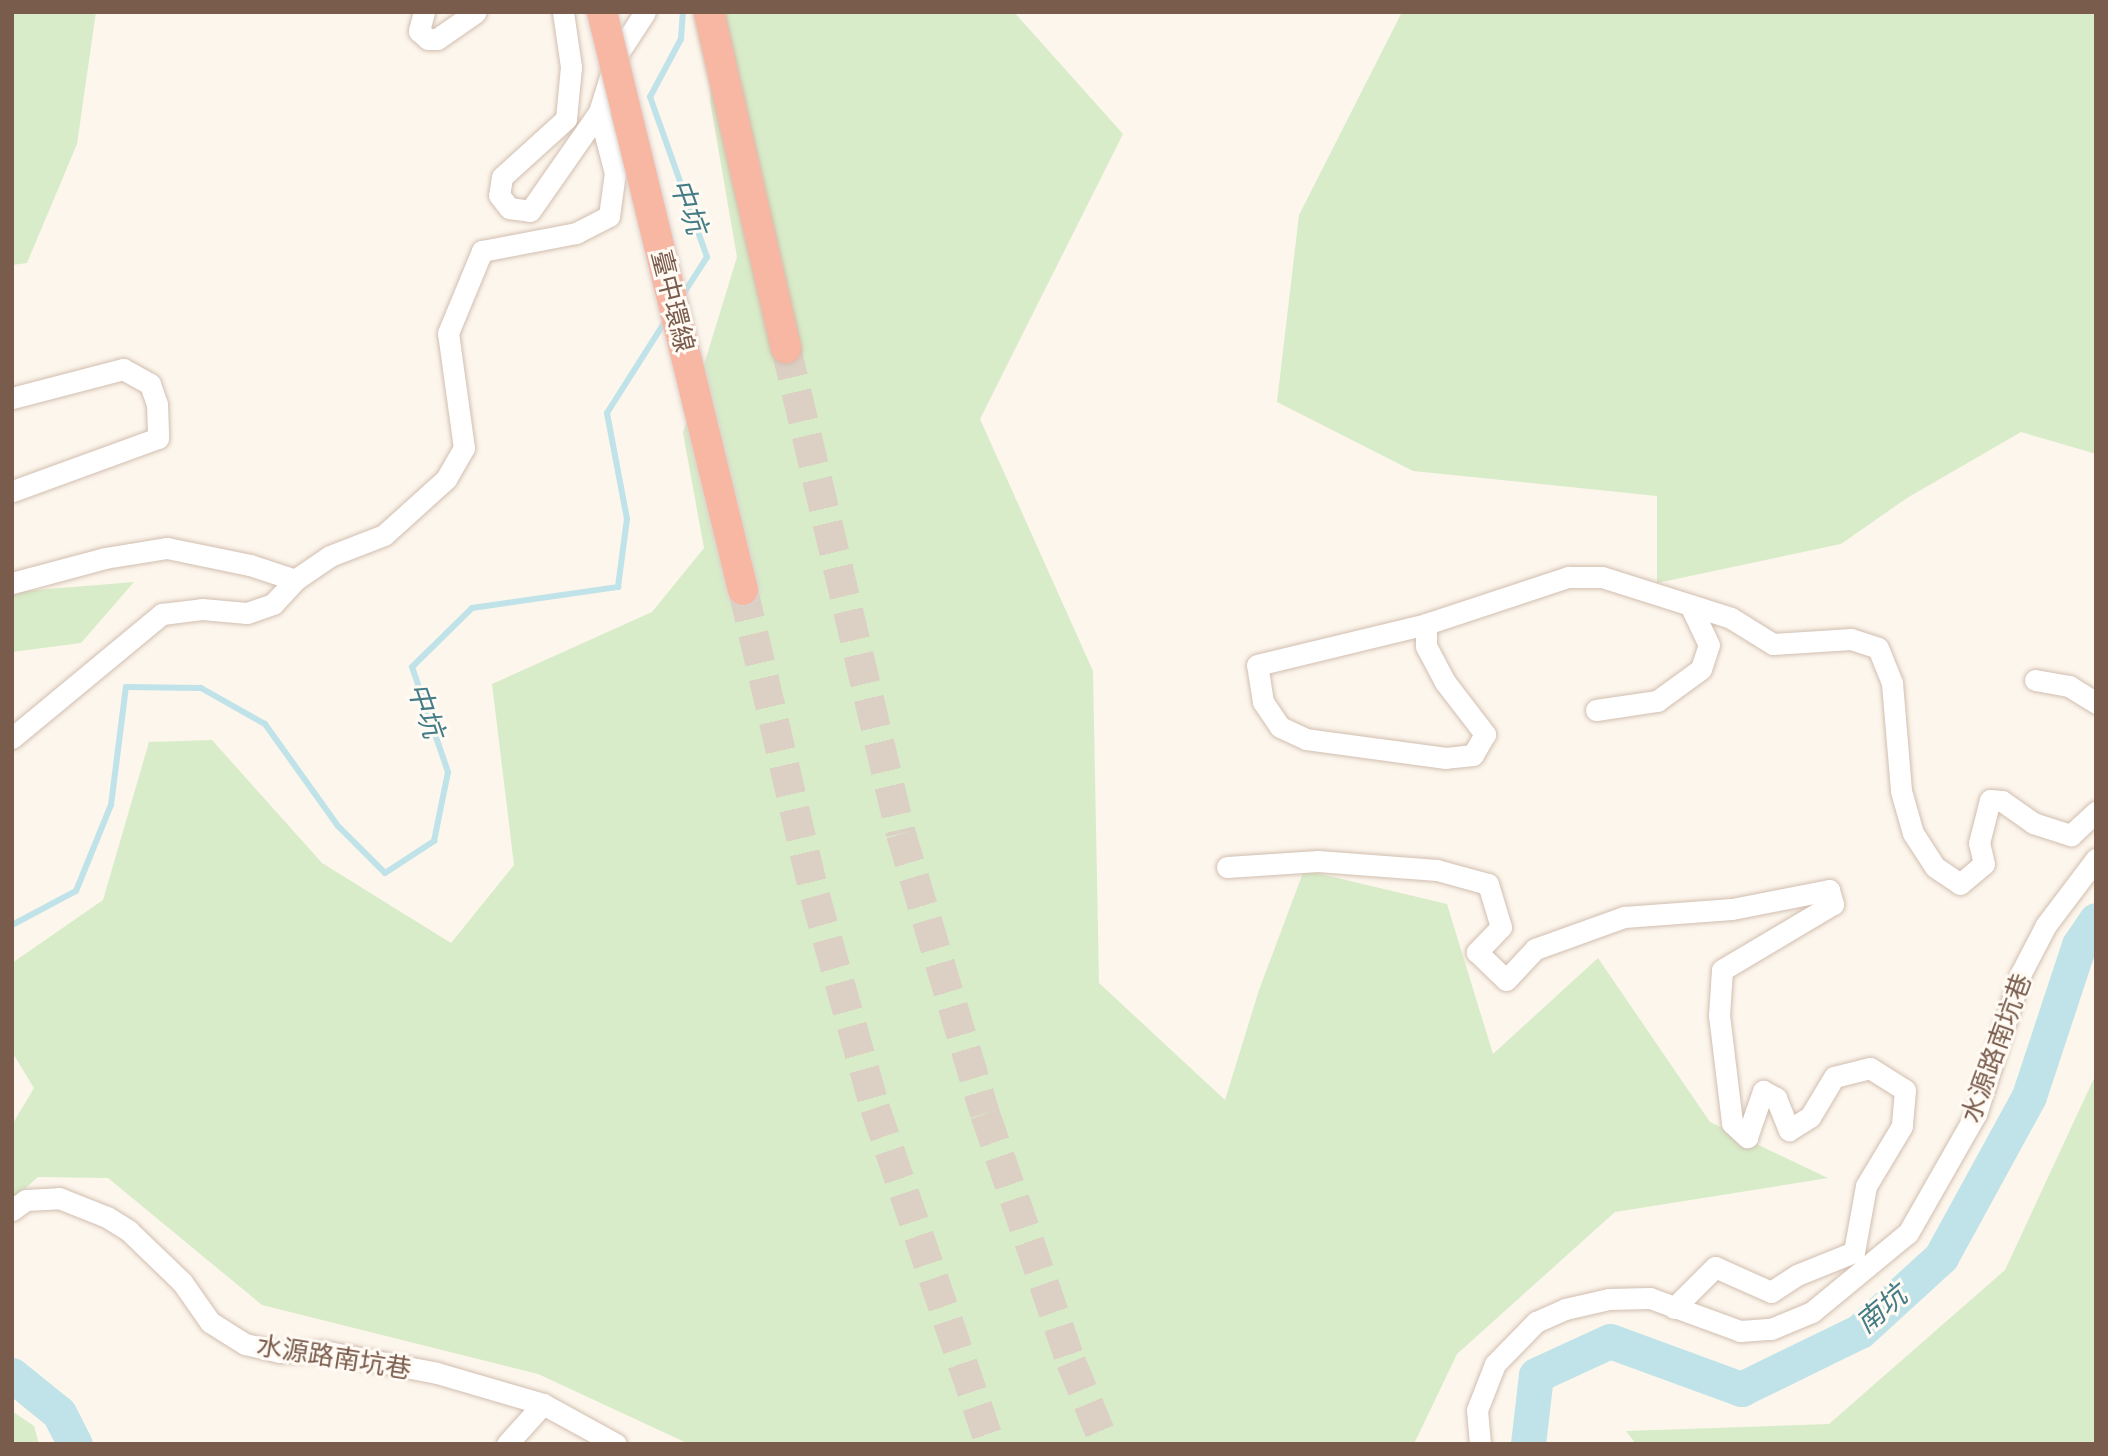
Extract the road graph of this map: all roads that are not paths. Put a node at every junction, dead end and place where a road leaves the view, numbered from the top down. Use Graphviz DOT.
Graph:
graph roads {
  1 [pos="424,12"];
  2 [pos="476,12"];
  3 [pos="563,12"];
  4 [pos="602,12"];
  5 [pos="645,12"];
  6 [pos="709,12"];
  7 [pos="599,112"];
  8 [pos="786,348"];
  9 [pos="12,398"];
  10 [pos="12,491"];
  11 [pos="295,580"];
  12 [pos="12,583"];
  13 [pos="743,590"];
  14 [pos="1690,605"];
  15 [pos="1426,624"];
  16 [pos="2035,680"];
  17 [pos="2096,703"];
  18 [pos="1596,710"];
  19 [pos="12,738"];
  20 [pos="2096,812"];
  21 [pos="2096,859"];
  22 [pos="1227,867"];
  23 [pos="12,1210"];
  24 [pos="1674,1308"];
  25 [pos="543,1404"];
  26 [pos="507,1444"];
  27 [pos="616,1444"];
  28 [pos="1480,1444"];
  1 -- 2 [label="street"];
  3 -- 7 [label="street"];
  4 -- 13 [label="highway, 臺中環線, bridge"];
  5 -- 7 [label="street"];
  6 -- 8 [label="highway"];
  7 -- 11 [label="street"];
  9 -- 10 [label="street"];
  11 -- 12 [label="street"];
  11 -- 19 [label="street"];
  14 -- 15 [label="street"];
  14 -- 18 [label="street"];
  14 -- 20 [label="street"];
  15 -- 15 [label="street"];
  16 -- 17 [label="street"];
  21 -- 24 [label="street, 水源路南坑巷"];
  22 -- 24 [label="street"];
  23 -- 25 [label="street, 水源路南坑巷"];
  24 -- 28 [label="street, 水源路南坑巷"];
  25 -- 26 [label="street"];
  25 -- 27 [label="street, 水源路南坑巷"];
}
